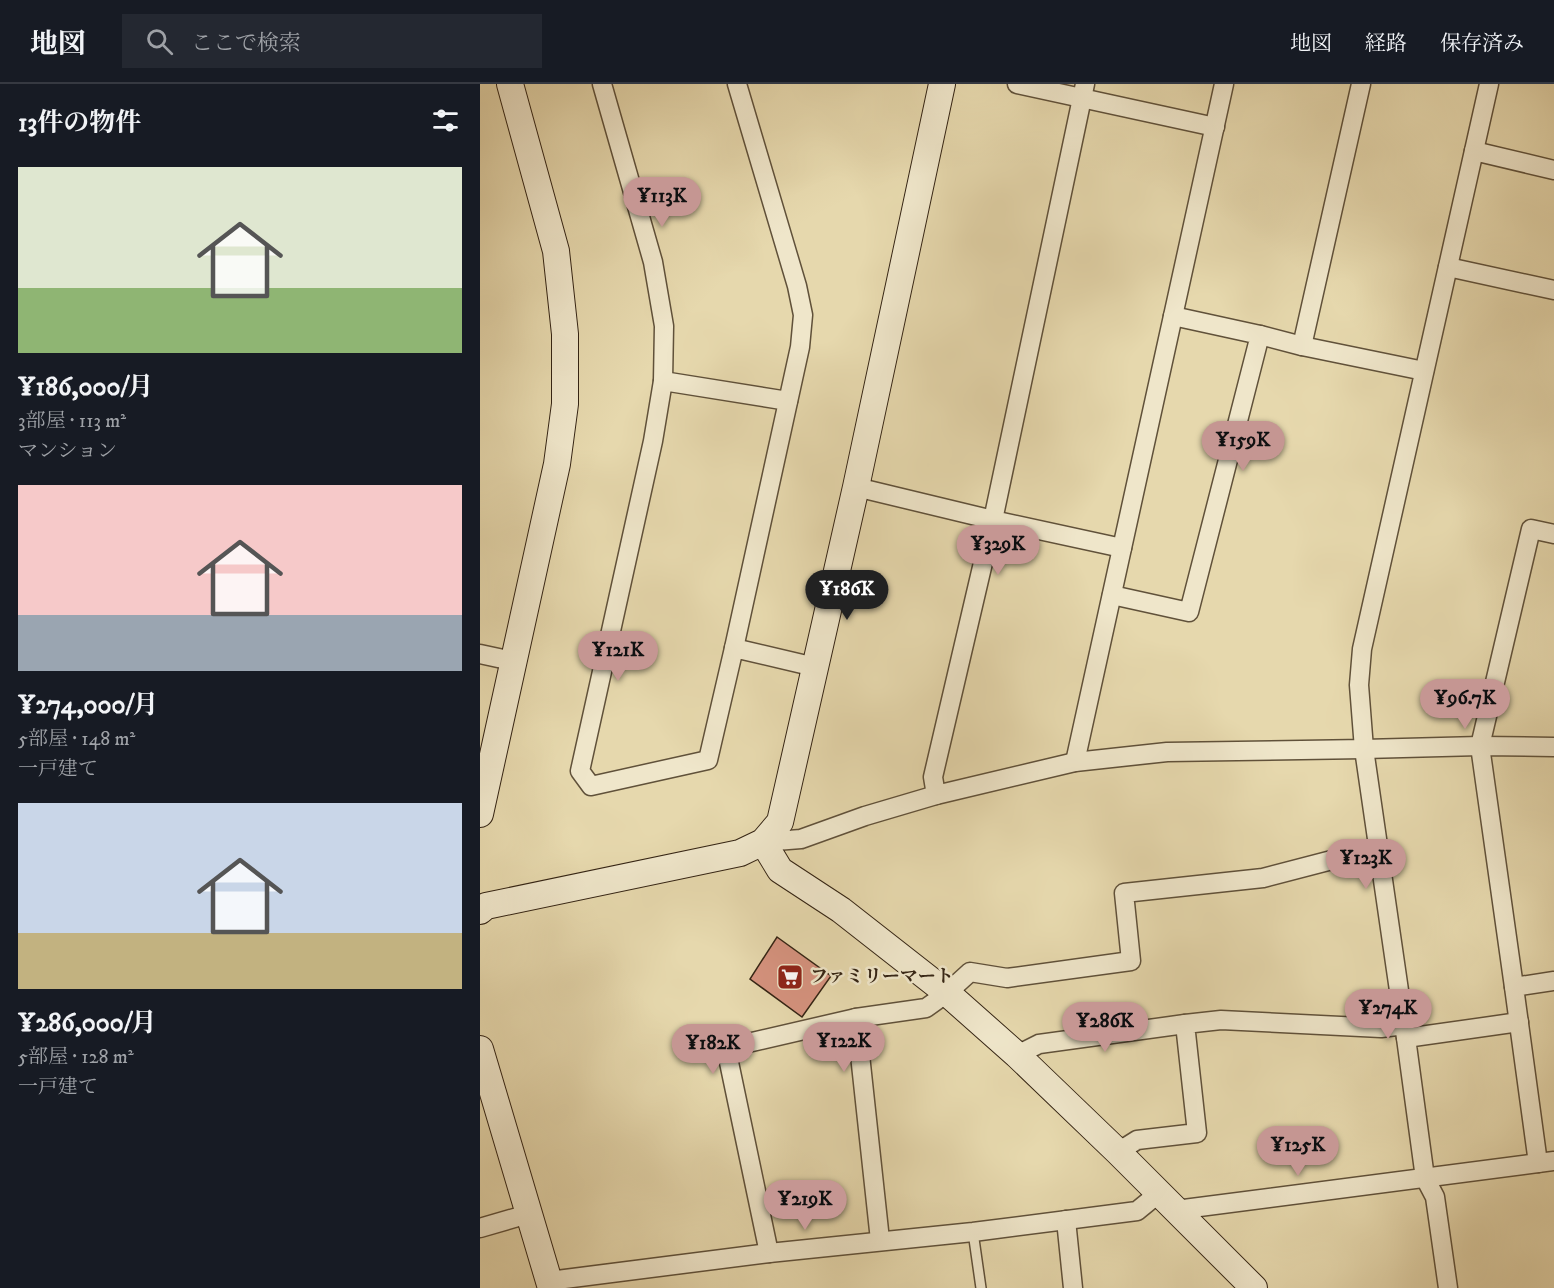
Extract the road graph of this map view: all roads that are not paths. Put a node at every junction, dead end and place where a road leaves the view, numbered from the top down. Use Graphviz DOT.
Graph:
graph roads {
  1 [pos="510,84"];
  2 [pos="602,84"];
  3 [pos="737,84"];
  4 [pos="942,84"];
  5 [pos="1017,84"];
  6 [pos="1224,84"];
  7 [pos="1361,84"];
  8 [pos="1489,84"];
  9 [pos="1084,92"];
  10 [pos="1215,127"];
  11 [pos="1474,151"];
  12 [pos="1554,170"];
  13 [pos="1448,267"];
  14 [pos="1554,290"];
  15 [pos="1173,316"];
  16 [pos="1260,335"];
  17 [pos="1302,346"];
  18 [pos="1424,371"];
  19 [pos="663,381"];
  20 [pos="788,401"];
  21 [pos="856,487"];
  22 [pos="993,520"];
  23 [pos="1554,534"];
  24 [pos="1122,548"];
  25 [pos="1112,595"];
  26 [pos="734,648"];
  27 [pos="480,654"];
  28 [pos="512,661"];
  29 [pos="815,667"];
  30 [pos="1480,746"];
  31 [pos="1554,747"];
  32 [pos="1364,748"];
  33 [pos="1075,762"];
  34 [pos="936,795"];
  35 [pos="480,814"];
  36 [pos="763,842"];
  37 [pos="1378,848"];
  38 [pos="480,911"];
  39 [pos="1554,981"];
  40 [pos="1514,987"];
  41 [pos="947,993"];
  42 [pos="856,1018"];
  43 [pos="1519,1022"];
  44 [pos="1185,1024"];
  45 [pos="1405,1032"];
  46 [pos="480,1048"];
  47 [pos="1017,1055"];
  48 [pos="486,1094"];
  49 [pos="1118,1152"];
  50 [pos="1546,1162"];
  51 [pos="1425,1178"];
  52 [pos="1168,1202"];
  53 [pos="528,1214"];
  54 [pos="1066,1220"];
  55 [pos="480,1228"];
  56 [pos="973,1232"];
  57 [pos="880,1240"];
  58 [pos="769,1253"];
  59 [pos="550,1285"];
  60 [pos="981,1288"];
  61 [pos="1073,1288"];
  62 [pos="1254,1288"];
  63 [pos="1448,1288"];
  1 -- 28 [label="street"];
  2 -- 19 [label="street"];
  3 -- 20 [label="street"];
  4 -- 21 [label="street"];
  5 -- 9 [label="street"];
  6 -- 10 [label="street"];
  7 -- 17 [label="street"];
  8 -- 11 [label="street"];
  9 -- 10 [label="street"];
  9 -- 22 [label="street"];
  10 -- 15 [label="street"];
  11 -- 12 [label="street"];
  11 -- 13 [label="street"];
  13 -- 14 [label="street"];
  13 -- 18 [label="street"];
  15 -- 16 [label="street"];
  15 -- 24 [label="street"];
  16 -- 17 [label="street"];
  16 -- 25 [label="street"];
  17 -- 18 [label="street"];
  18 -- 32 [label="street"];
  19 -- 20 [label="street"];
  19 -- 26 [label="street"];
  20 -- 26 [label="street"];
  21 -- 22 [label="street"];
  21 -- 29 [label="street"];
  22 -- 24 [label="street"];
  22 -- 34 [label="street"];
  23 -- 30 [label="street"];
  24 -- 25 [label="street"];
  25 -- 33 [label="street"];
  26 -- 29 [label="street"];
  27 -- 28 [label="street"];
  28 -- 35 [label="street"];
  29 -- 36 [label="street"];
  30 -- 31 [label="street"];
  30 -- 32 [label="street"];
  30 -- 40 [label="street"];
  32 -- 33 [label="street"];
  32 -- 37 [label="street"];
  33 -- 34 [label="street"];
  34 -- 36 [label="street"];
  36 -- 38 [label="street"];
  36 -- 41 [label="street"];
  37 -- 41 [label="street"];
  37 -- 45 [label="street"];
  39 -- 40 [label="street"];
  40 -- 43 [label="street"];
  41 -- 42 [label="street"];
  41 -- 47 [label="street"];
  42 -- 57 [label="street"];
  42 -- 58 [label="street"];
  43 -- 45 [label="street"];
  43 -- 50 [label="street"];
  44 -- 45 [label="street"];
  44 -- 47 [label="street"];
  44 -- 49 [label="street"];
  45 -- 51 [label="street"];
  46 -- 48 [label="street"];
  47 -- 49 [label="street"];
  48 -- 53 [label="street"];
  49 -- 52 [label="street"];
  50 -- 51 [label="street"];
  51 -- 52 [label="street"];
  51 -- 63 [label="street"];
  52 -- 54 [label="street"];
  52 -- 62 [label="street"];
  53 -- 55 [label="street"];
  53 -- 59 [label="street"];
  54 -- 56 [label="street"];
  54 -- 61 [label="street"];
  56 -- 57 [label="street"];
  56 -- 60 [label="lane"];
  57 -- 58 [label="street"];
  58 -- 59 [label="street"];
}
